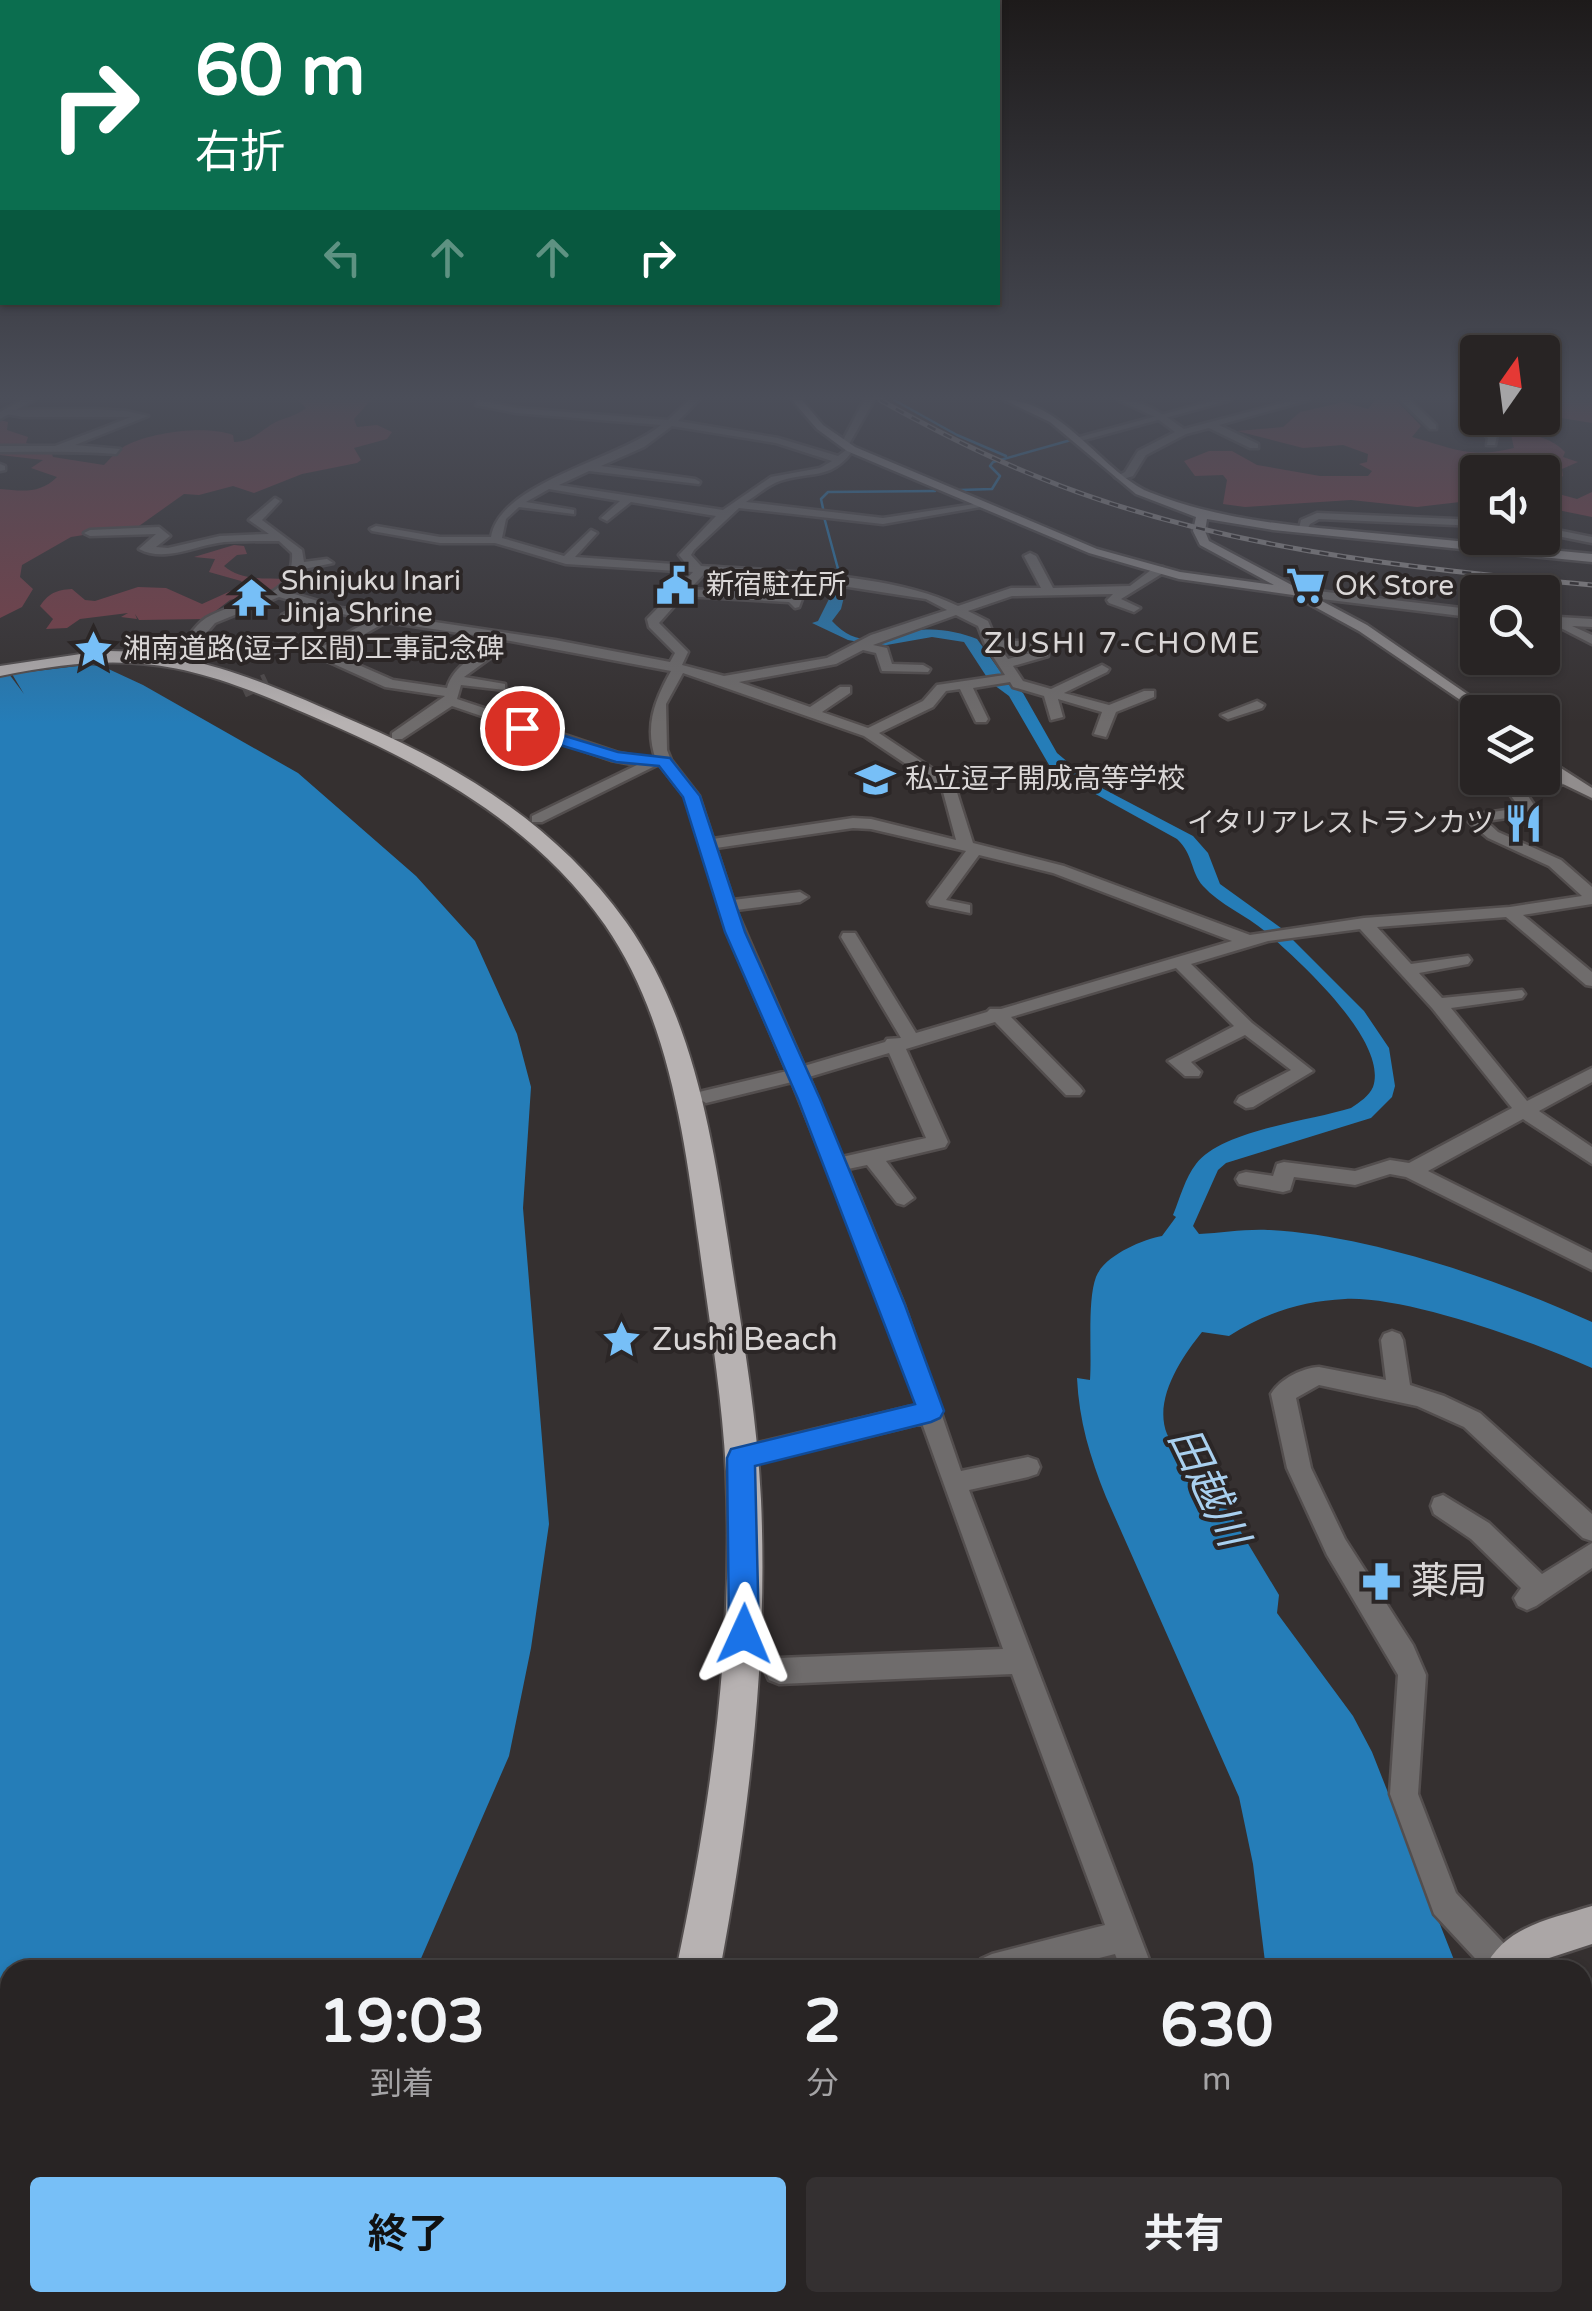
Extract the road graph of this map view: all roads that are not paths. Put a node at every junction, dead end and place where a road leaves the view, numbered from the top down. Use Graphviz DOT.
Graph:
graph roads {
  1 [pos="267,508"];
  2 [pos="515,508"];
  3 [pos="544,508"];
  4 [pos="618,508"];
  5 [pos="686,508"];
  6 [pos="736,508"];
  7 [pos="765,508"];
  8 [pos="969,508"];
  9 [pos="986,508"];
  10 [pos="1181,508"];
  11 [pos="570,512"];
  12 [pos="727,514"];
  13 [pos="1202,515"];
  14 [pos="607,518"];
  15 [pos="416,520"];
  16 [pos="1460,522"];
  17 [pos="192,529"];
  18 [pos="376,529"];
  19 [pos="1302,530"];
  20 [pos="90,533"];
  21 [pos="591,533"];
  22 [pos="400,534"];
  23 [pos="1560,534"];
  24 [pos="282,537"];
  25 [pos="496,540"];
  26 [pos="1592,540"];
  27 [pos="184,548"];
  28 [pos="1030,556"];
  29 [pos="1592,558"];
  30 [pos="566,560"];
  31 [pos="327,563"];
  32 [pos="300,566"];
  33 [pos="1159,570"];
  34 [pos="700,572"];
  35 [pos="1048,589"];
  36 [pos="1124,590"];
  37 [pos="680,592"];
  38 [pos="279,593"];
  39 [pos="1301,593"];
  40 [pos="795,604"];
  41 [pos="310,605"];
  42 [pos="1134,608"];
  43 [pos="957,610"];
  44 [pos="1460,612"];
  45 [pos="286,618"];
  46 [pos="385,618"];
  47 [pos="1560,621"];
  48 [pos="1592,622"];
  49 [pos="1560,626"];
  50 [pos="502,637"];
  51 [pos="1592,640"];
  52 [pos="866,642"];
  53 [pos="990,644"];
  54 [pos="179,656"];
  55 [pos="676,668"];
  56 [pos="0,670"];
  57 [pos="923,670"];
  58 [pos="1102,670"];
  59 [pos="1007,674"];
  60 [pos="724,681"];
  61 [pos="964,684"];
  62 [pos="500,686"];
  63 [pos="846,690"];
  64 [pos="453,692"];
  65 [pos="1053,693"];
  66 [pos="1149,694"];
  67 [pos="1461,695"];
  68 [pos="1257,705"];
  69 [pos="1110,710"];
  70 [pos="814,711"];
  71 [pos="1228,715"];
  72 [pos="1056,717"];
  73 [pos="981,719"];
  74 [pos="870,733"];
  75 [pos="1102,734"];
  76 [pos="397,736"];
  77 [pos="658,762"];
  78 [pos="1560,775"];
  79 [pos="1566,780"];
  80 [pos="1592,794"];
  81 [pos="537,819"];
  82 [pos="707,845"];
  83 [pos="971,846"];
  84 [pos="800,897"];
  85 [pos="1592,898"];
  86 [pos="728,906"];
  87 [pos="964,909"];
  88 [pos="1510,912"];
  89 [pos="1364,923"];
  90 [pos="850,937"];
  91 [pos="1256,938"];
  92 [pos="1177,960"];
  93 [pos="1462,960"];
  94 [pos="1408,970"];
  95 [pos="1592,981"];
  96 [pos="1516,993"];
  97 [pos="1438,1004"];
  98 [pos="996,1013"];
  99 [pos="1246,1027"];
  100 [pos="902,1041"];
  101 [pos="1192,1072"];
  102 [pos="799,1074"];
  103 [pos="1592,1074"];
  104 [pos="1073,1091"];
  105 [pos="706,1097"];
  106 [pos="1246,1102"];
  107 [pos="1524,1110"];
  108 [pos="872,1157"];
  109 [pos="1592,1158"];
  110 [pos="836,1165"];
  111 [pos="1411,1171"];
  112 [pos="1246,1178"];
  113 [pos="904,1198"];
  114 [pos="1592,1262"];
  115 [pos="1392,1340"];
  116 [pos="1400,1393"];
  117 [pos="931,1411"];
  118 [pos="741,1458"];
  119 [pos="1028,1468"];
  120 [pos="954,1483"];
  121 [pos="1443,1506"];
  122 [pos="1590,1526"];
  123 [pos="1592,1554"];
  124 [pos="1020,1661"];
  125 [pos="779,1671"];
  126 [pos="1592,1924"];
  127 [pos="1124,1936"];
  128 [pos="700,1960"];
  129 [pos="1031,1960"];
  130 [pos="1133,1960"];
  131 [pos="1496,1960"];
  132 [pos="1513,1960"];
  1 -- 24 [label="street"];
  2 -- 25 [label="street"];
  3 -- 11 [label="street"];
  4 -- 14 [label="street"];
  5 -- 12 [label="street"];
  6 -- 12 [label="street"];
  7 -- 8 [label="street"];
  9 -- 33 [label="main road"];
  10 -- 13 [label="main road"];
  12 -- 34 [label="street"];
  13 -- 19 [label="main road"];
  13 -- 39 [label="main road"];
  15 -- 22 [label="street"];
  16 -- 19 [label="street"];
  17 -- 27 [label="street"];
  18 -- 22 [label="street"];
  19 -- 29 [label="main road"];
  20 -- 27 [label="street"];
  21 -- 30 [label="street"];
  22 -- 25 [label="street"];
  23 -- 26 [label="street"];
  24 -- 27 [label="street"];
  24 -- 32 [label="street"];
  25 -- 30 [label="street"];
  28 -- 35 [label="street"];
  30 -- 34 [label="street"];
  31 -- 32 [label="street"];
  32 -- 38 [label="street"];
  33 -- 36 [label="street"];
  33 -- 39 [label="main road"];
  34 -- 37 [label="street"];
  34 -- 43 [label="street"];
  35 -- 36 [label="street"];
  35 -- 43 [label="street"];
  36 -- 42 [label="street"];
  37 -- 40 [label="street"];
  37 -- 55 [label="street"];
  38 -- 41 [label="street"];
  38 -- 54 [label="street"];
  39 -- 44 [label="street"];
  39 -- 67 [label="main road"];
  41 -- 45 [label="street"];
  41 -- 46 [label="street"];
  43 -- 52 [label="street"];
  43 -- 53 [label="street"];
  46 -- 50 [label="street"];
  46 -- 64 [label="street"];
  47 -- 48 [label="street"];
  49 -- 51 [label="street"];
  50 -- 55 [label="street"];
  50 -- 64 [label="street"];
  52 -- 57 [label="street"];
  52 -- 60 [label="street"];
  53 -- 59 [label="street"];
  53 -- 59 [label="street"];
  55 -- 60 [label="street"];
  55 -- 77 [label="street"];
  56 -- 118 [label="highway"];
  58 -- 65 [label="street"];
  59 -- 61 [label="street"];
  59 -- 65 [label="street"];
  60 -- 70 [label="street"];
  61 -- 73 [label="street"];
  61 -- 74 [label="street"];
  62 -- 64 [label="street"];
  63 -- 70 [label="street"];
  64 -- 76 [label="street"];
  64 -- 77 [label="street"];
  65 -- 69 [label="street"];
  65 -- 72 [label="street"];
  66 -- 69 [label="street"];
  68 -- 71 [label="street"];
  69 -- 75 [label="street"];
  70 -- 74 [label="street"];
  74 -- 83 [label="street"];
  77 -- 81 [label="street"];
  77 -- 82 [label="street"];
  78 -- 79 [label="main road"];
  79 -- 80 [label="main road"];
  79 -- 85 [label="street"];
  82 -- 83 [label="street"];
  82 -- 86 [label="street"];
  83 -- 87 [label="street"];
  83 -- 91 [label="street"];
  84 -- 86 [label="street"];
  85 -- 88 [label="street"];
  86 -- 102 [label="street"];
  88 -- 89 [label="street"];
  88 -- 95 [label="street"];
  89 -- 91 [label="street"];
  89 -- 94 [label="street"];
  90 -- 100 [label="street"];
  91 -- 92 [label="street"];
  92 -- 98 [label="street"];
  92 -- 99 [label="street"];
  93 -- 94 [label="street"];
  94 -- 97 [label="street"];
  96 -- 97 [label="street"];
  97 -- 107 [label="street"];
  98 -- 100 [label="street"];
  98 -- 104 [label="street"];
  99 -- 101 [label="street"];
  99 -- 106 [label="street"];
  100 -- 102 [label="street"];
  100 -- 108 [label="street"];
  102 -- 105 [label="street"];
  102 -- 110 [label="street"];
  103 -- 107 [label="street"];
  107 -- 109 [label="street"];
  107 -- 111 [label="street"];
  108 -- 110 [label="street"];
  108 -- 113 [label="street"];
  110 -- 117 [label="street"];
  111 -- 112 [label="street"];
  111 -- 114 [label="street"];
  115 -- 116 [label="street"];
  116 -- 122 [label="street"];
  116 -- 131 [label="street"];
  117 -- 118 [label="street"];
  117 -- 120 [label="street"];
  118 -- 128 [label="highway"];
  119 -- 120 [label="street"];
  120 -- 124 [label="street"];
  121 -- 123 [label="street"];
  124 -- 125 [label="street"];
  124 -- 127 [label="street"];
  126 -- 132 [label="main road"];
  127 -- 129 [label="street"];
  127 -- 130 [label="street"];
}
